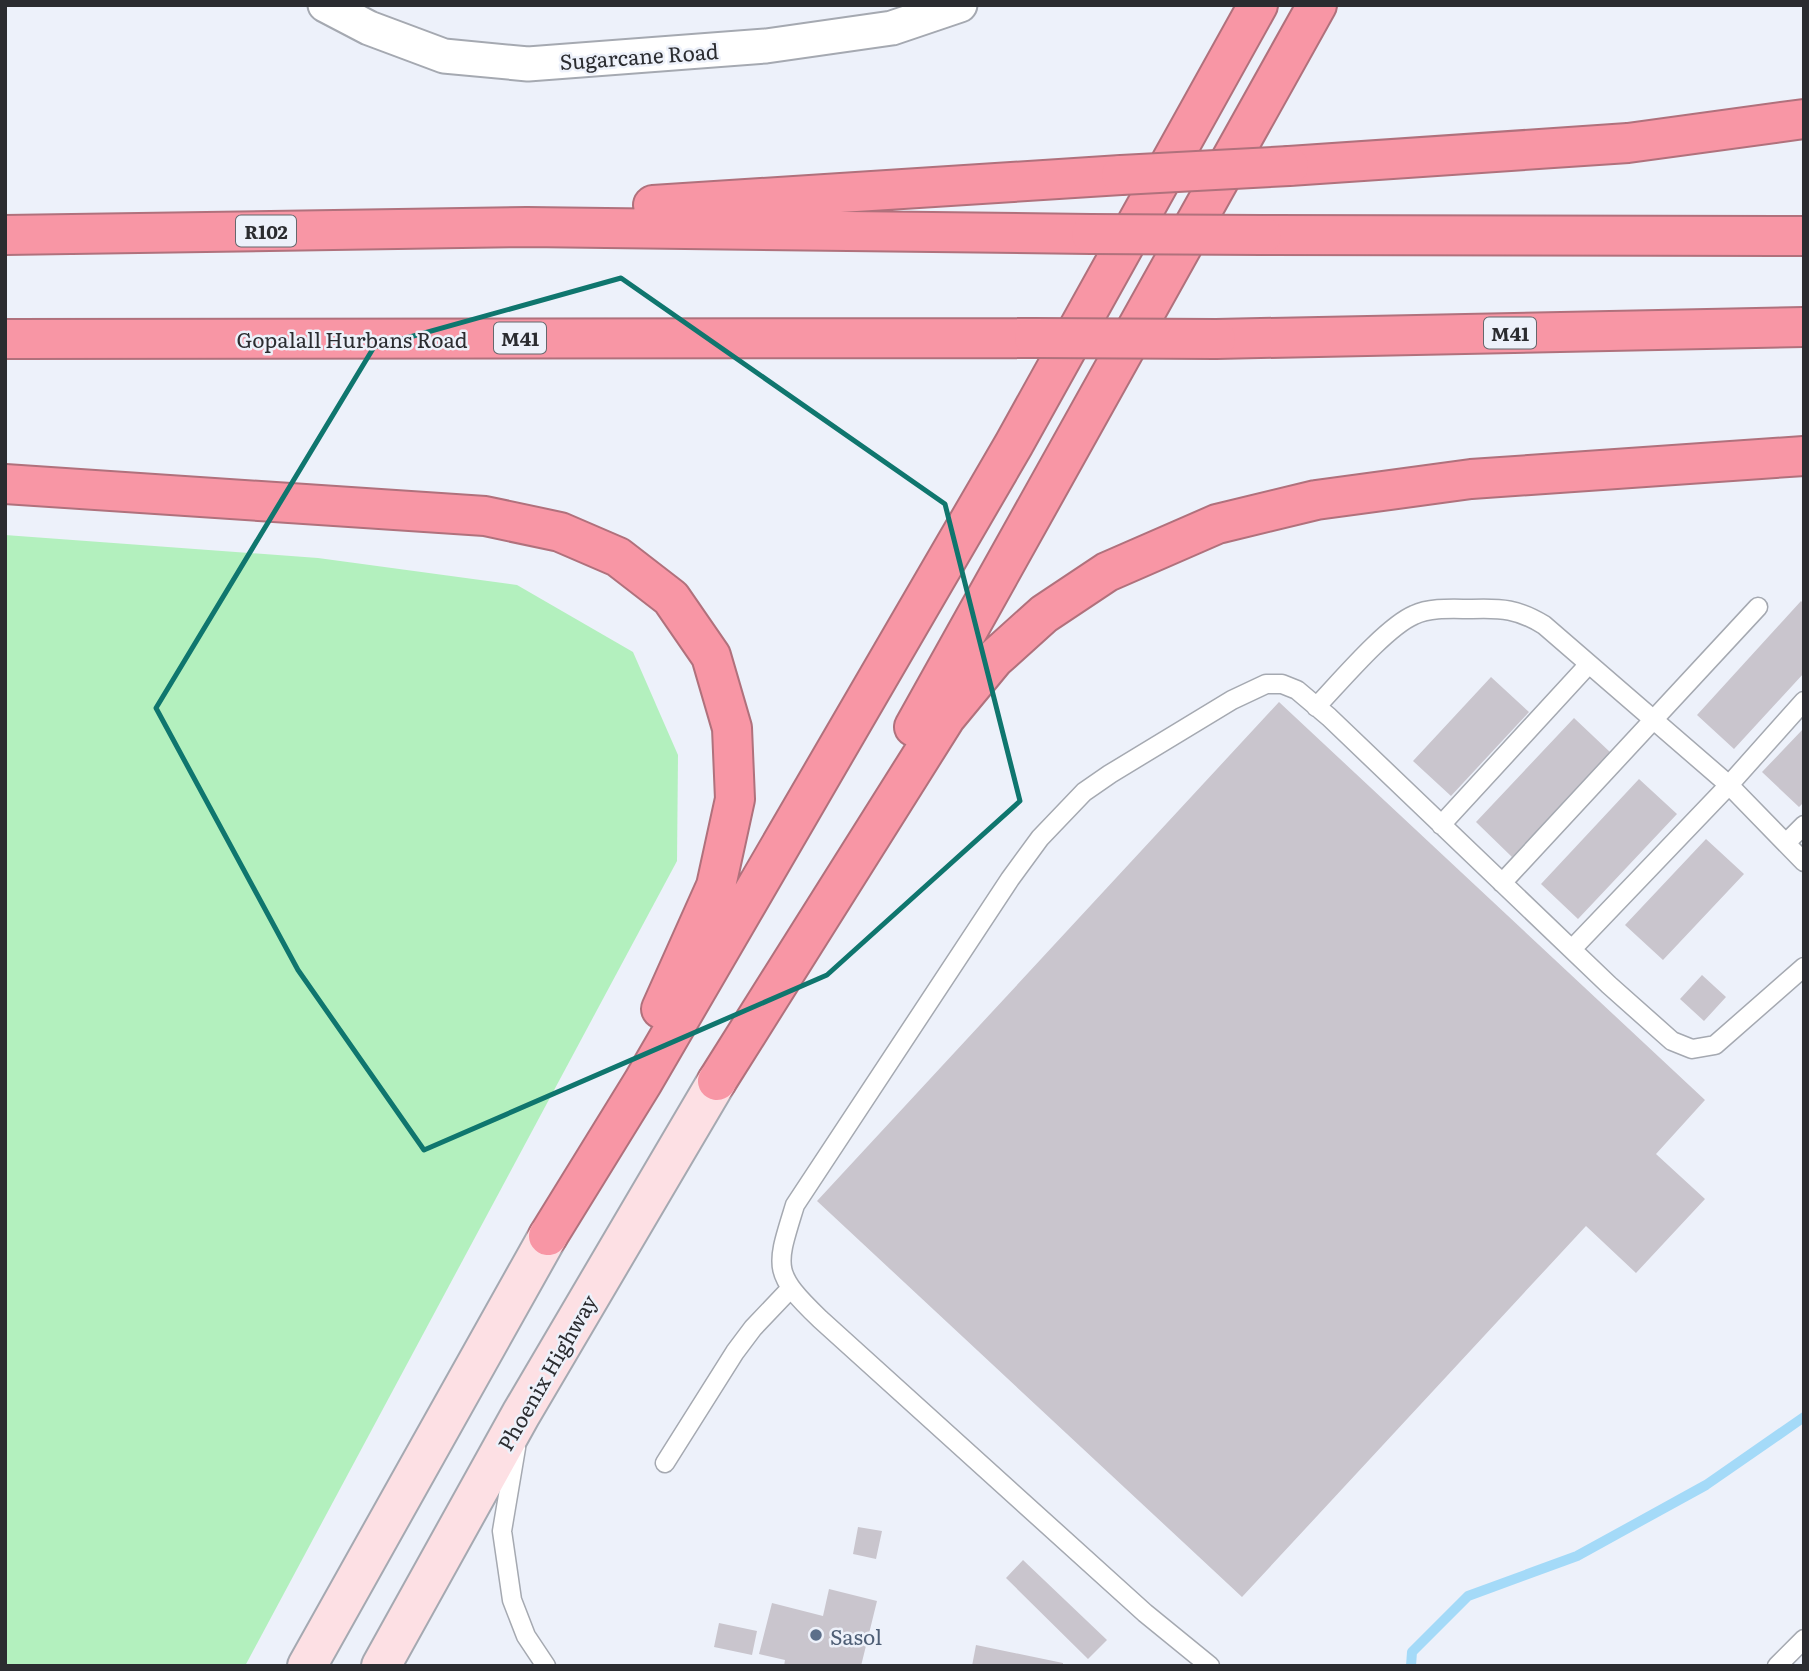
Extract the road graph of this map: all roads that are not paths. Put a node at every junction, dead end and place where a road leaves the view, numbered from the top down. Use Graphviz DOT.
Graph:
graph roads {
  1 [pos="325,5"];
  2 [pos="960,5"];
  3 [pos="1258,5"];
  4 [pos="1317,5"];
  5 [pos="1804,119"];
  6 [pos="527,227"];
  7 [pos="5,235"];
  8 [pos="1804,236"];
  9 [pos="1804,327"];
  10 [pos="5,339"];
  11 [pos="1804,456"];
  12 [pos="5,484"];
  13 [pos="1758,607"];
  14 [pos="1590,664"];
  15 [pos="1804,701"];
  16 [pos="1316,706"];
  17 [pos="1654,720"];
  18 [pos="1729,785"];
  19 [pos="1441,825"];
  20 [pos="1804,825"];
  21 [pos="1786,843"];
  22 [pos="1804,862"];
  23 [pos="1502,883"];
  24 [pos="1572,949"];
  25 [pos="1804,967"];
  26 [pos="716,1081"];
  27 [pos="548,1236"];
  28 [pos="791,1288"];
  29 [pos="521,1414"];
  30 [pos="665,1464"];
  31 [pos="1804,1639"];
  32 [pos="307,1666"];
  33 [pos="381,1666"];
  34 [pos="547,1666"];
  35 [pos="1210,1666"];
  36 [pos="1777,1666"];
  1 -- 2 [label="street, Sugarcane Road"];
  3 -- 27 [label="highway"];
  4 -- 26 [label="highway"];
  5 -- 6 [label="highway, bridge"];
  6 -- 7 [label="highway, R102"];
  6 -- 8 [label="highway, bridge"];
  9 -- 10 [label="highway, Gopalall Hurbans Road / M41, bridge"];
  11 -- 26 [label="highway"];
  12 -- 27 [label="highway"];
  13 -- 17 [label="lane"];
  14 -- 16 [label="lane"];
  14 -- 17 [label="lane"];
  14 -- 19 [label="lane"];
  15 -- 18 [label="lane"];
  16 -- 19 [label="lane"];
  16 -- 28 [label="lane"];
  17 -- 18 [label="lane"];
  17 -- 23 [label="lane"];
  18 -- 21 [label="lane"];
  18 -- 24 [label="lane"];
  19 -- 23 [label="lane"];
  20 -- 21 [label="lane"];
  21 -- 22 [label="lane"];
  23 -- 24 [label="lane"];
  24 -- 25 [label="lane"];
  26 -- 29 [label="main road, Phoenix Highway"];
  27 -- 32 [label="main road"];
  28 -- 30 [label="lane"];
  28 -- 35 [label="lane"];
  29 -- 33 [label="main road, Phoenix Highway"];
  29 -- 34 [label="lane"];
  31 -- 36 [label="lane"];
}
